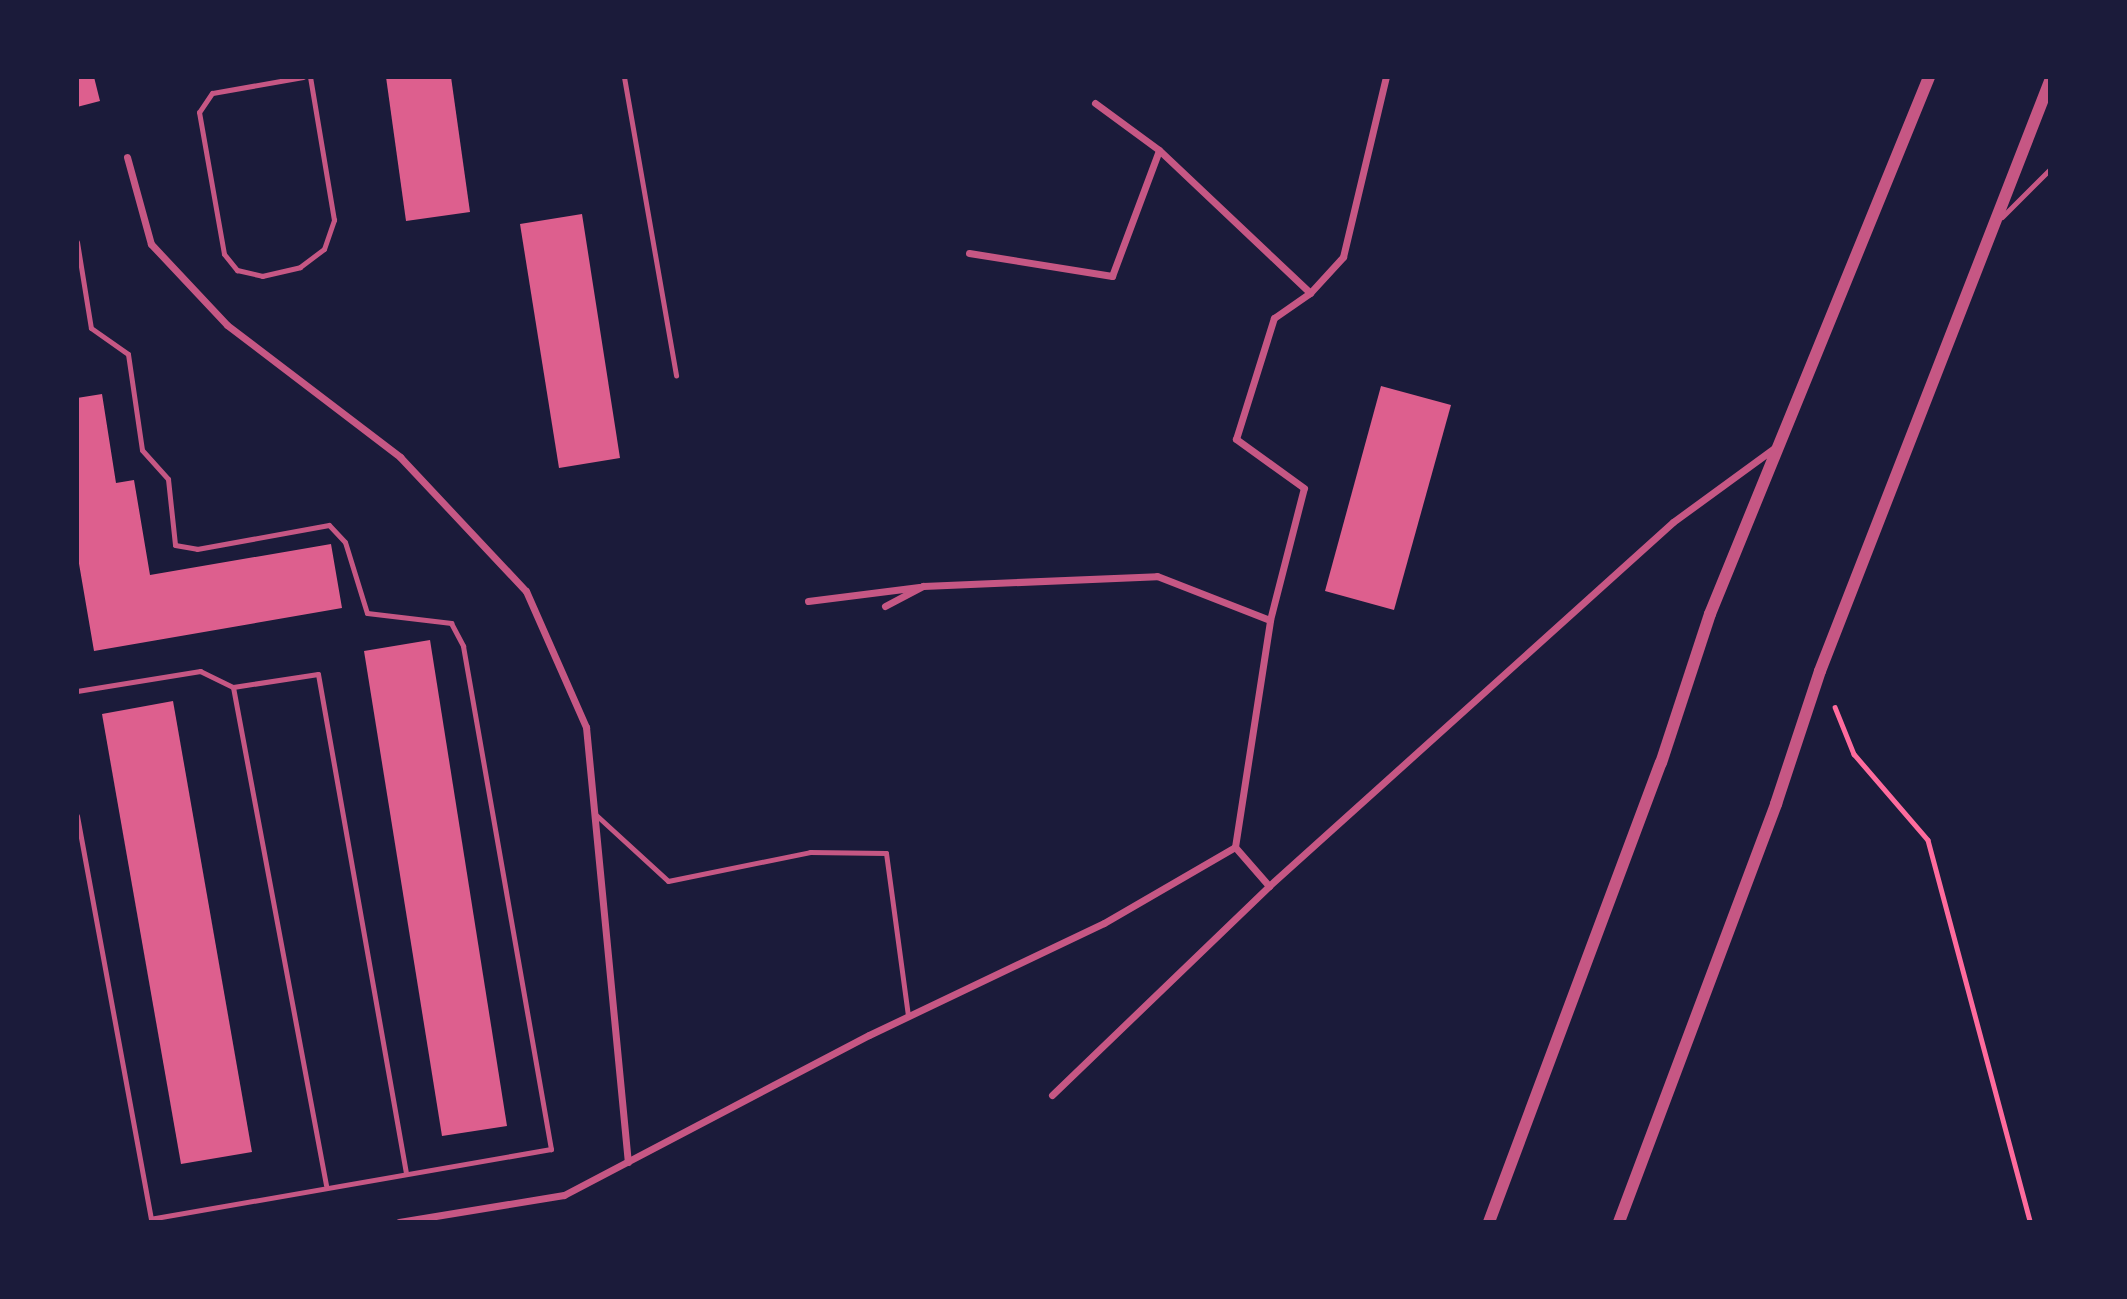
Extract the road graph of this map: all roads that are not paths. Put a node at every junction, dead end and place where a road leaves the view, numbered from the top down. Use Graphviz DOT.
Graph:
graph roads {
  1 [pos="303,77"];
  2 [pos="310,77"];
  3 [pos="624,77"];
  4 [pos="1385,77"];
  5 [pos="1926,79"];
  6 [pos="2050,80"];
  7 [pos="1095,103"];
  8 [pos="1158,150"];
  9 [pos="127,157"];
  10 [pos="2050,169"];
  11 [pos="1997,222"];
  12 [pos="77,242"];
  13 [pos="969,253"];
  14 [pos="1310,293"];
  15 [pos="676,375"];
  16 [pos="1779,445"];
  17 [pos="923,586"];
  18 [pos="808,601"];
  19 [pos="885,606"];
  20 [pos="1270,620"];
  21 [pos="233,687"];
  22 [pos="77,691"];
  23 [pos="595,814"];
  24 [pos="77,816"];
  25 [pos="1235,847"];
  26 [pos="1269,886"];
  27 [pos="908,1016"];
  28 [pos="1052,1095"];
  29 [pos="628,1161"];
  30 [pos="406,1172"];
  31 [pos="326,1185"];
  32 [pos="399,1222"];
  33 [pos="1489,1222"];
  34 [pos="1619,1222"];
  1 -- 2 [label="lane"];
  3 -- 15 [label="lane"];
  4 -- 14 [label="street"];
  5 -- 16 [label="street"];
  6 -- 11 [label="street"];
  7 -- 8 [label="street"];
  8 -- 13 [label="street"];
  8 -- 14 [label="street"];
  9 -- 23 [label="street"];
  10 -- 11 [label="lane"];
  11 -- 34 [label="street"];
  12 -- 30 [label="lane"];
  14 -- 20 [label="street"];
  16 -- 26 [label="street"];
  16 -- 33 [label="street"];
  17 -- 18 [label="street"];
  17 -- 19 [label="street"];
  17 -- 20 [label="street"];
  20 -- 25 [label="street"];
  21 -- 22 [label="lane"];
  21 -- 30 [label="lane"];
  21 -- 31 [label="lane"];
  23 -- 27 [label="lane"];
  23 -- 29 [label="street"];
  24 -- 31 [label="lane"];
  25 -- 26 [label="street"];
  25 -- 27 [label="street"];
  26 -- 28 [label="street"];
  27 -- 29 [label="street"];
  29 -- 32 [label="street"];
  30 -- 31 [label="lane"];
}
